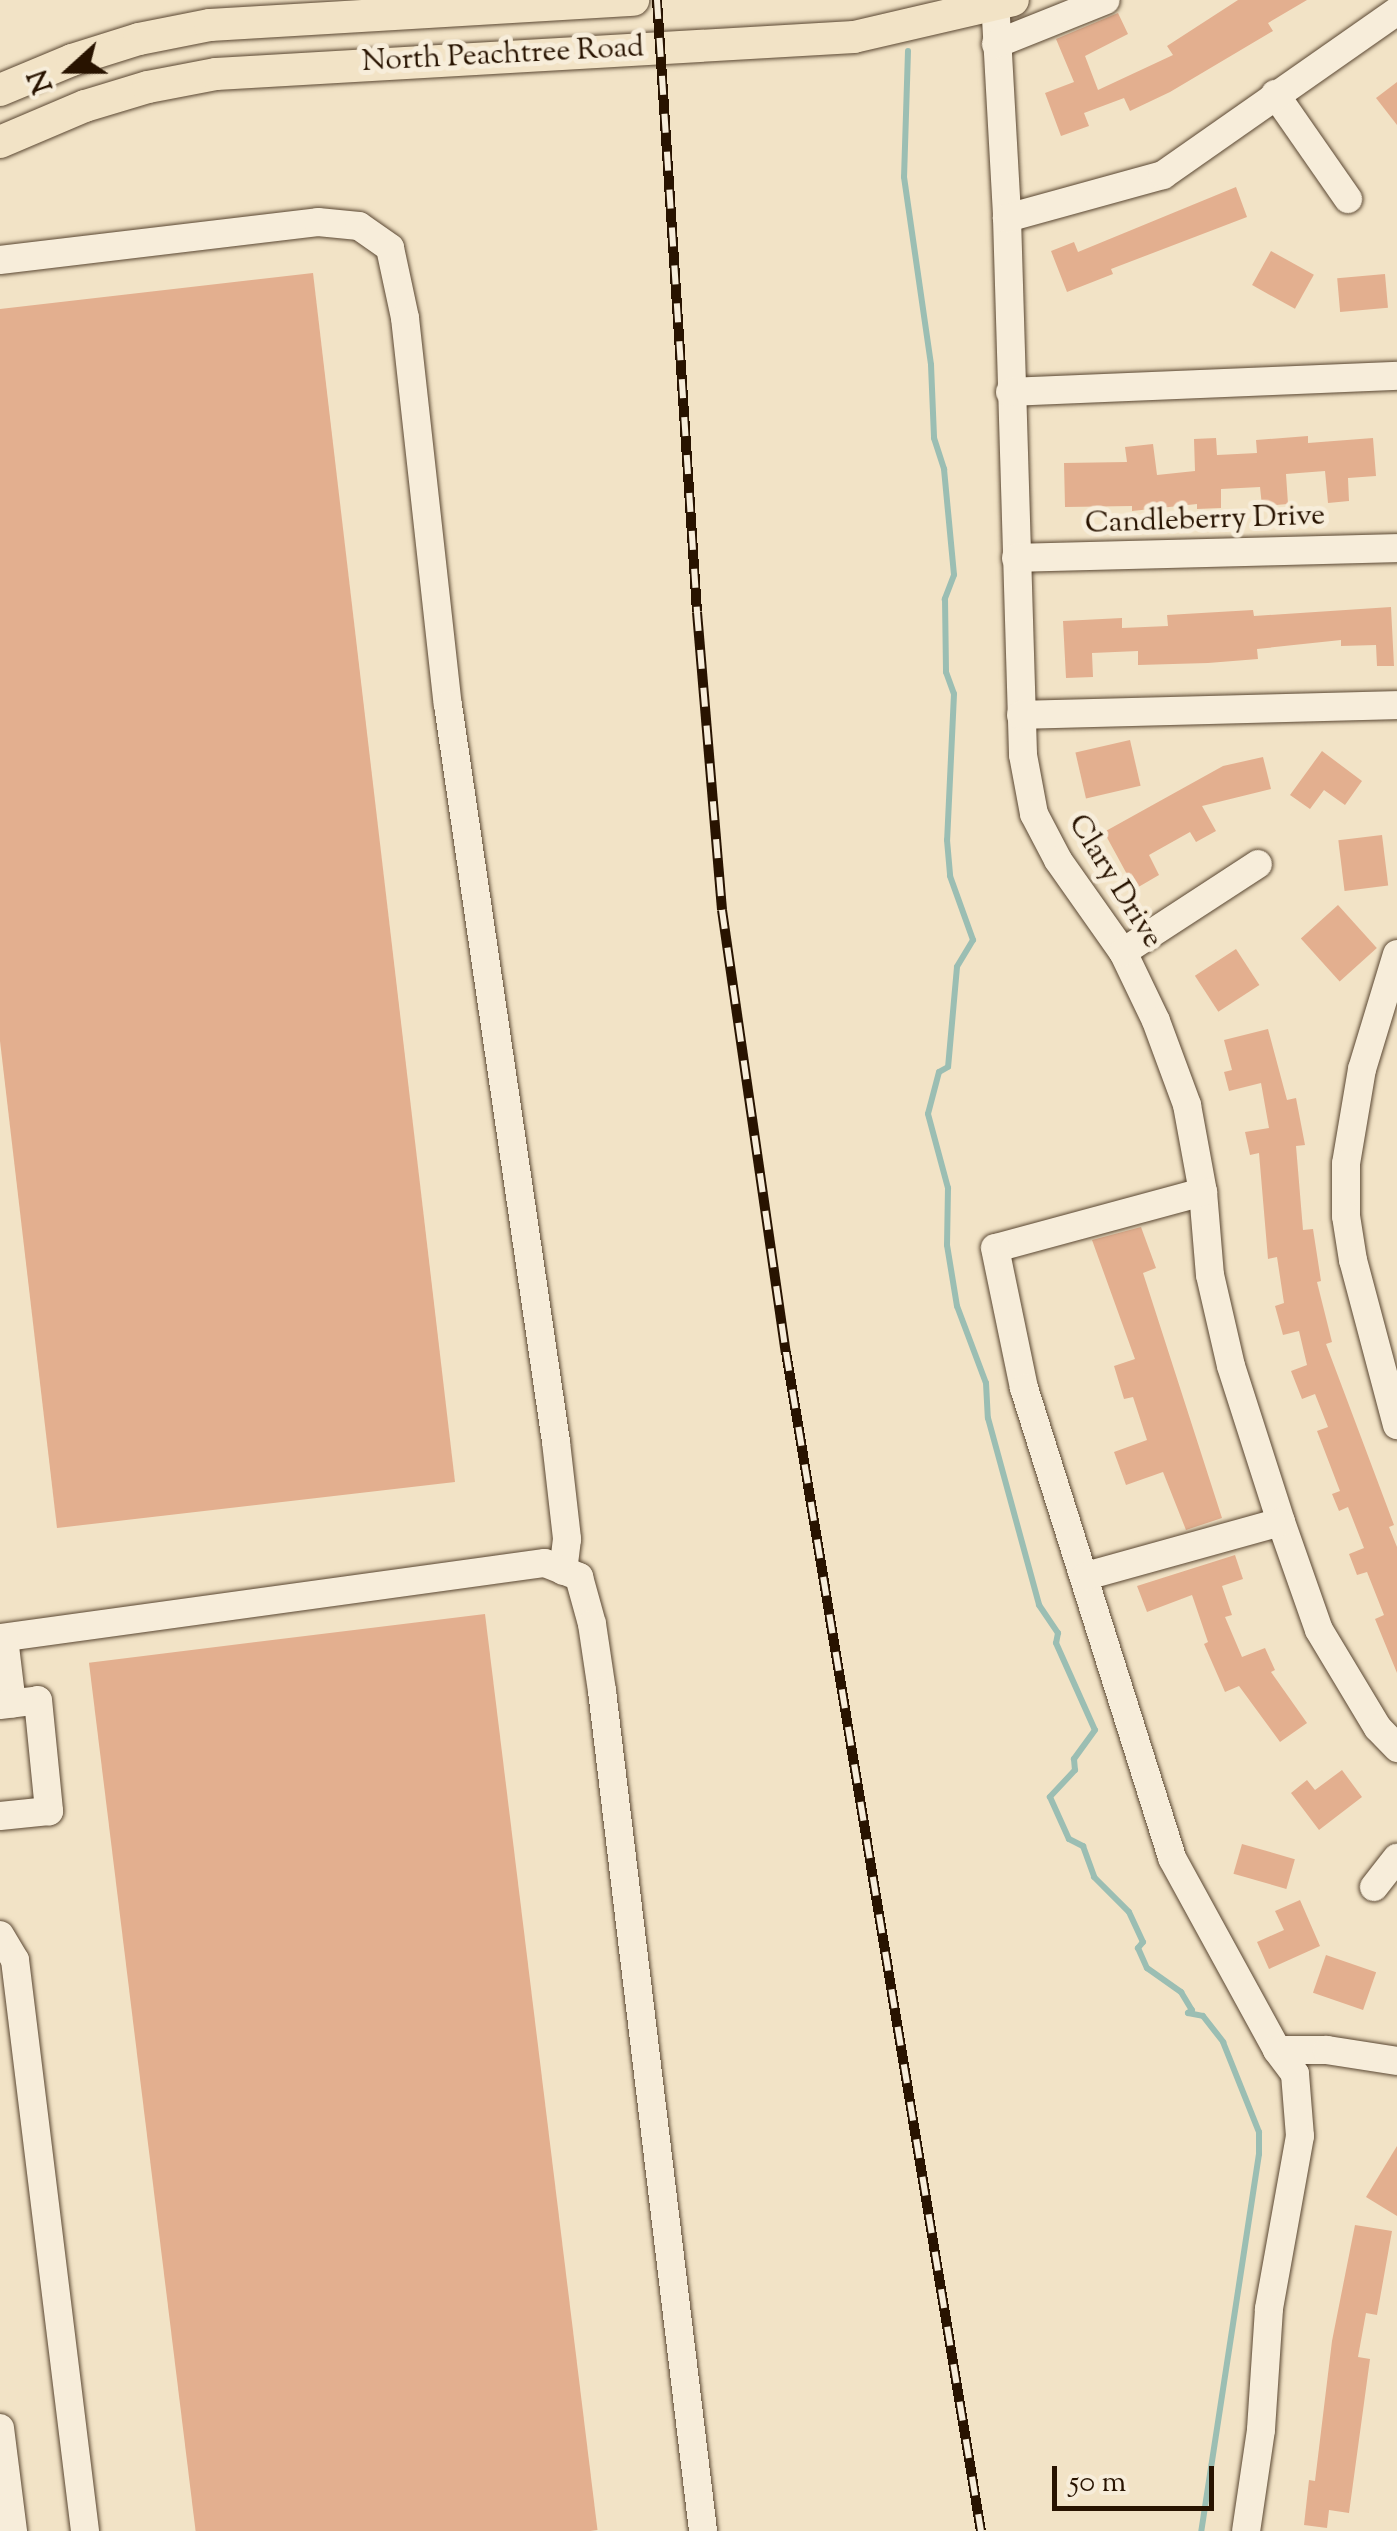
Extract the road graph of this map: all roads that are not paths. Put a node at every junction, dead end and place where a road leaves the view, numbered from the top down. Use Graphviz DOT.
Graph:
graph roads {
  1 [pos="633,0"];
  2 [pos="1106,0"];
  3 [pos="1001,2"];
  4 [pos="433,5"];
  5 [pos="1397,11"];
  6 [pos="996,44"];
  7 [pos="0,90"];
  8 [pos="1275,94"];
  9 [pos="0,142"];
  10 [pos="1348,199"];
  11 [pos="1007,218"];
  12 [pos="0,260"];
  13 [pos="1397,376"];
  14 [pos="1010,392"];
  15 [pos="1397,548"];
  16 [pos="1016,558"];
  17 [pos="1397,705"];
  18 [pos="1021,715"];
  19 [pos="1258,864"];
  20 [pos="1123,952"];
  21 [pos="1397,954"];
  22 [pos="1203,1192"];
  23 [pos="1397,1425"];
  24 [pos="1281,1522"];
  25 [pos="563,1571"];
  26 [pos="1086,1576"];
  27 [pos="2,1638"];
  28 [pos="6,1704"];
  29 [pos="1397,1748"];
  30 [pos="0,1816"];
  31 [pos="1397,1858"];
  32 [pos="1374,1887"];
  33 [pos="0,1936"];
  34 [pos="1277,2050"];
  35 [pos="1397,2061"];
  36 [pos="0,2428"];
  37 [pos="13,2531"];
  38 [pos="85,2531"];
  39 [pos="703,2531"];
  40 [pos="1246,2531"];
  1 -- 4 [label="main road, North Peachtree Road"];
  2 -- 6 [label="street"];
  3 -- 6 [label="street, Clary Drive"];
  3 -- 9 [label="main road, North Peachtree Road"];
  4 -- 7 [label="main road, North Peachtree Road"];
  5 -- 8 [label="street"];
  6 -- 11 [label="street, Clary Drive"];
  8 -- 10 [label="street"];
  8 -- 11 [label="street"];
  11 -- 14 [label="street, Clary Drive"];
  12 -- 25 [label="street"];
  13 -- 14 [label="street"];
  14 -- 16 [label="street, Clary Drive"];
  15 -- 16 [label="street, Candleberry Drive"];
  16 -- 18 [label="street, Clary Drive"];
  17 -- 18 [label="street"];
  18 -- 20 [label="street, Clary Drive"];
  19 -- 20 [label="street"];
  20 -- 22 [label="street, Clary Drive"];
  21 -- 23 [label="street"];
  22 -- 24 [label="street, Clary Drive"];
  22 -- 26 [label="street"];
  24 -- 26 [label="street"];
  24 -- 29 [label="street, Clary Drive"];
  25 -- 27 [label="street"];
  25 -- 39 [label="street"];
  26 -- 34 [label="street"];
  27 -- 28 [label="street"];
  28 -- 30 [label="street"];
  31 -- 32 [label="street"];
  33 -- 38 [label="street"];
  34 -- 35 [label="street"];
  34 -- 40 [label="street"];
  36 -- 37 [label="street"];
}
